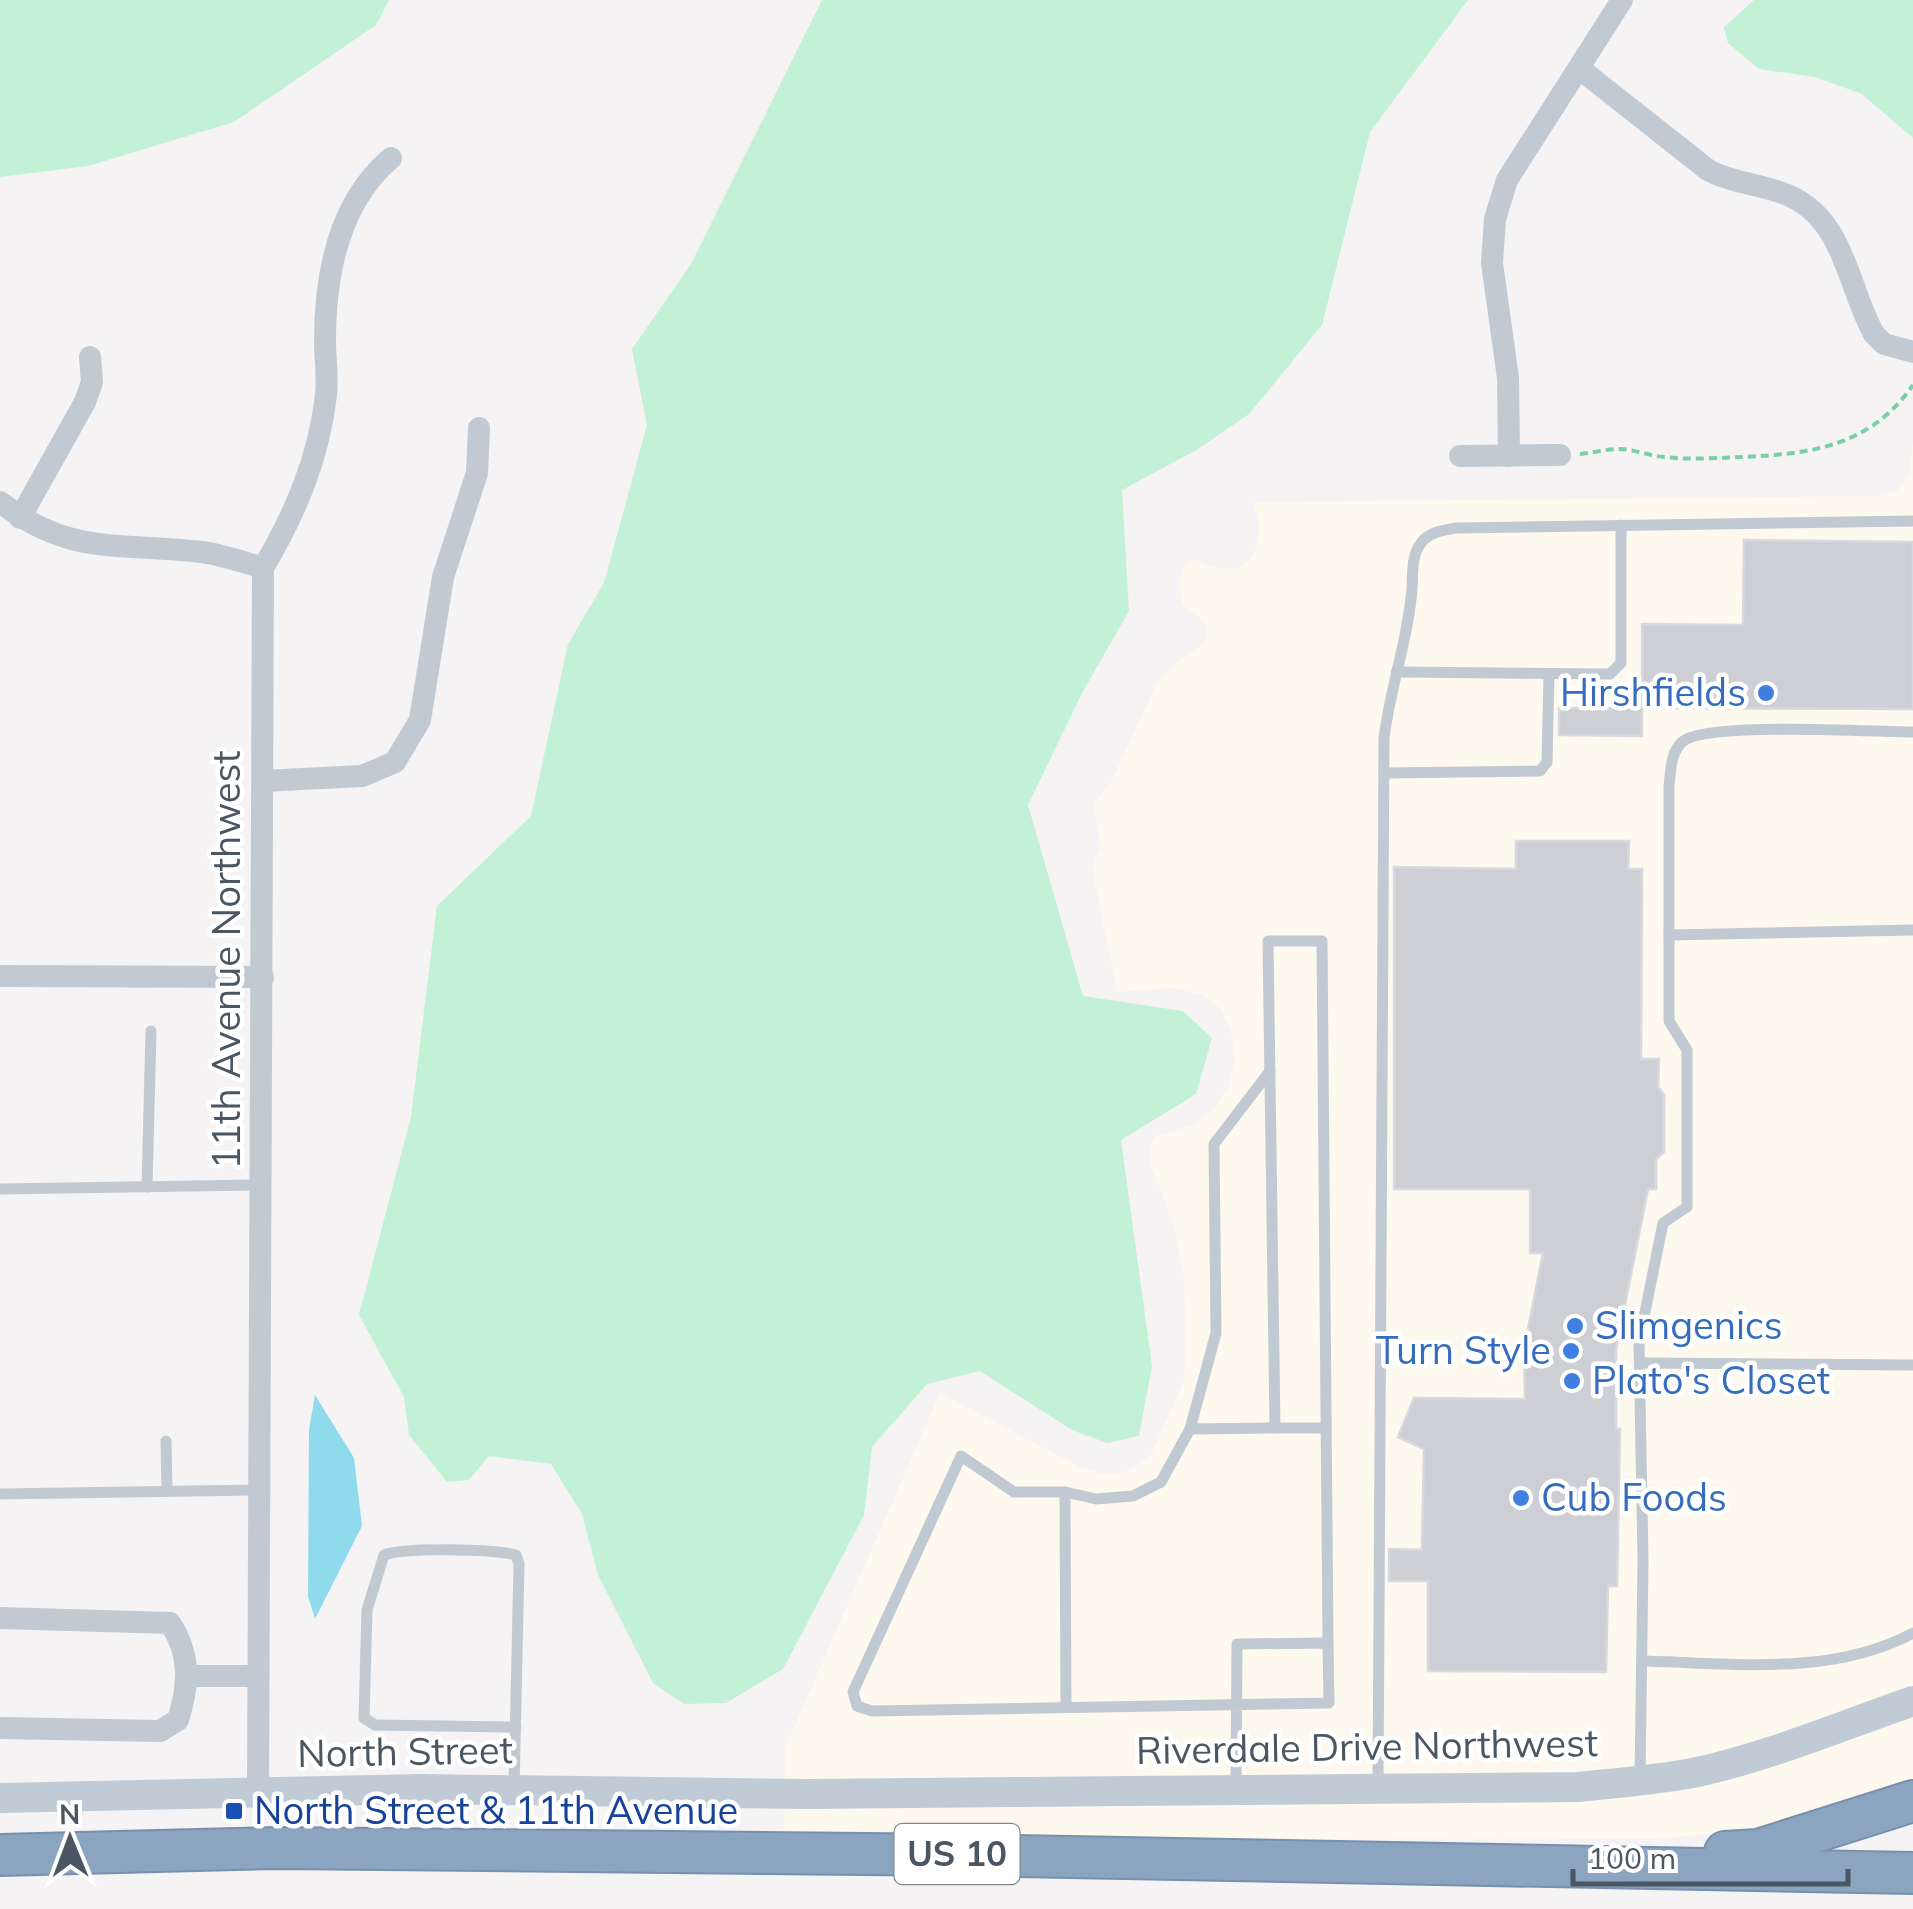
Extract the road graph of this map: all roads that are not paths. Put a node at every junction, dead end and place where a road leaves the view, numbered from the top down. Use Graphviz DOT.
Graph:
graph roads {
  1 [pos="1622,0"];
  2 [pos="1580,69"];
  3 [pos="391,158"];
  4 [pos="1913,352"];
  5 [pos="90,358"];
  6 [pos="478,428"];
  7 [pos="1560,455"];
  8 [pos="1460,456"];
  9 [pos="1509,456"];
  10 [pos="0,502"];
  11 [pos="20,518"];
  12 [pos="1913,521"];
  13 [pos="1621,525"];
  14 [pos="263,568"];
  15 [pos="1396,672"];
  16 [pos="1548,674"];
  17 [pos="1913,732"];
  18 [pos="1384,772"];
  19 [pos="263,780"];
  20 [pos="1913,930"];
  21 [pos="1669,935"];
  22 [pos="0,976"];
  23 [pos="263,977"];
  24 [pos="150,1031"];
  25 [pos="1270,1071"];
  26 [pos="261,1185"];
  27 [pos="148,1187"];
  28 [pos="0,1189"];
  29 [pos="1641,1363"];
  30 [pos="1913,1364"];
  31 [pos="1190,1428"];
  32 [pos="1275,1428"];
  33 [pos="1326,1428"];
  34 [pos="166,1441"];
  35 [pos="258,1490"];
  36 [pos="167,1491"];
  37 [pos="1066,1492"];
  38 [pos="0,1494"];
  39 [pos="0,1618"];
  40 [pos="1913,1633"];
  41 [pos="1328,1643"];
  42 [pos="1642,1661"];
  43 [pos="188,1676"];
  44 [pos="258,1676"];
  45 [pos="1913,1702"];
  46 [pos="1236,1704"];
  47 [pos="1066,1707"];
  48 [pos="516,1727"];
  49 [pos="0,1728"];
  50 [pos="1640,1782"];
  51 [pos="1378,1788"];
  52 [pos="514,1790"];
  53 [pos="1236,1790"];
  54 [pos="258,1794"];
  55 [pos="810,1794"];
  56 [pos="0,1798"];
  57 [pos="1913,1802"];
  58 [pos="0,1855"];
  59 [pos="1558,1866"];
  60 [pos="1913,1874"];
  1 -- 2 [label="street"];
  2 -- 4 [label="street"];
  2 -- 9 [label="street"];
  3 -- 14 [label="street, 11th Avenue Northwest"];
  5 -- 11 [label="street"];
  6 -- 19 [label="street"];
  7 -- 9 [label="street"];
  8 -- 9 [label="street"];
  10 -- 11 [label="street"];
  11 -- 14 [label="street"];
  12 -- 13 [label="lane"];
  13 -- 15 [label="lane"];
  13 -- 16 [label="lane"];
  14 -- 19 [label="street, 11th Avenue Northwest"];
  15 -- 16 [label="lane"];
  15 -- 18 [label="lane"];
  16 -- 18 [label="lane"];
  17 -- 21 [label="lane"];
  18 -- 51 [label="lane"];
  19 -- 23 [label="street, 11th Avenue Northwest"];
  20 -- 21 [label="lane"];
  21 -- 29 [label="lane"];
  22 -- 23 [label="street"];
  23 -- 26 [label="street, 11th Avenue Northwest"];
  24 -- 27 [label="lane"];
  25 -- 31 [label="lane"];
  25 -- 32 [label="lane"];
  25 -- 33 [label="lane"];
  26 -- 27 [label="lane"];
  26 -- 35 [label="street, 11th Avenue Northwest"];
  27 -- 28 [label="lane"];
  29 -- 30 [label="lane"];
  29 -- 42 [label="lane"];
  31 -- 32 [label="lane"];
  31 -- 37 [label="lane"];
  32 -- 33 [label="lane"];
  33 -- 41 [label="lane"];
  34 -- 36 [label="lane"];
  35 -- 36 [label="lane"];
  35 -- 44 [label="street, 11th Avenue Northwest"];
  36 -- 38 [label="lane"];
  37 -- 47 [label="lane"];
  37 -- 47 [label="lane"];
  39 -- 43 [label="street"];
  40 -- 42 [label="lane"];
  41 -- 46 [label="lane"];
  41 -- 46 [label="lane"];
  42 -- 50 [label="lane"];
  43 -- 44 [label="street"];
  43 -- 49 [label="street"];
  44 -- 54 [label="street, 11th Avenue Northwest"];
  45 -- 50 [label="street, Riverdale Drive Northwest"];
  46 -- 47 [label="lane"];
  46 -- 53 [label="lane"];
  48 -- 48 [label="lane"];
  48 -- 52 [label="lane"];
  50 -- 51 [label="street, Riverdale Drive Northwest"];
  51 -- 53 [label="street, Riverdale Drive Northwest"];
  52 -- 54 [label="street, North Street"];
  52 -- 55 [label="street, North Street"];
  53 -- 55 [label="street, Riverdale Drive Northwest"];
  54 -- 56 [label="street, North Street"];
  57 -- 59 [label="highway"];
  58 -- 59 [label="highway, US 10"];
  59 -- 60 [label="highway, US 10"];
}
